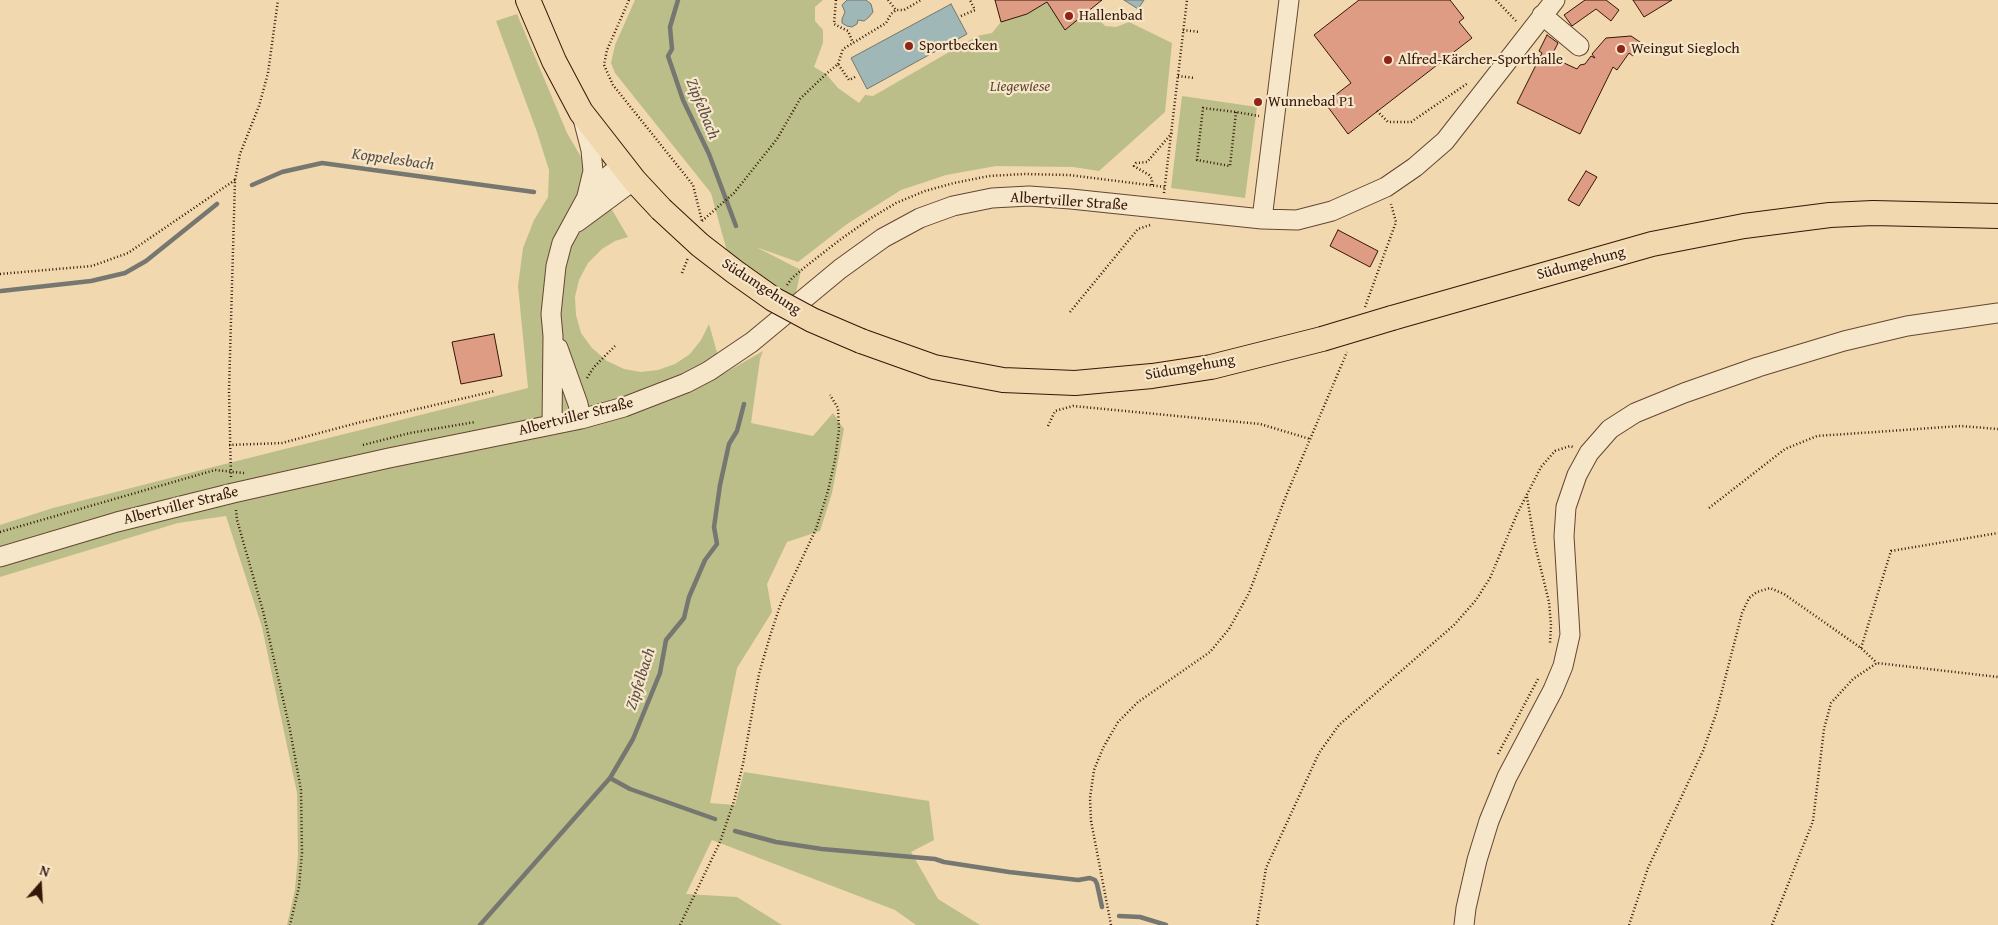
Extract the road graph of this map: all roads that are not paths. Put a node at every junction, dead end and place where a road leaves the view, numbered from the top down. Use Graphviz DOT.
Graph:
graph roads {
  1 [pos="528,0"];
  2 [pos="1289,0"];
  3 [pos="1555,0"];
  4 [pos="1542,15"];
  5 [pos="1578,46"];
  6 [pos="581,112"];
  7 [pos="628,173"];
  8 [pos="587,197"];
  9 [pos="1998,216"];
  10 [pos="1262,219"];
  11 [pos="570,228"];
  12 [pos="1998,313"];
  13 [pos="553,336"];
  14 [pos="581,419"];
  15 [pos="552,425"];
  16 [pos="0,557"];
  17 [pos="1464,925"];
  1 -- 6 [label="main road, Südumgehung"];
  2 -- 10 [label="street"];
  3 -- 4 [label="street, Albertviller Straße"];
  4 -- 5 [label="street"];
  4 -- 10 [label="street, Albertviller Straße"];
  6 -- 7 [label="main road, Südumgehung"];
  6 -- 8 [label="street"];
  7 -- 8 [label="street"];
  7 -- 9 [label="main road, Südumgehung, bridge"];
  7 -- 11 [label="street"];
  8 -- 11 [label="street"];
  10 -- 14 [label="street, Albertviller Straße"];
  11 -- 13 [label="street"];
  12 -- 17 [label="street"];
  13 -- 14 [label="street"];
  13 -- 15 [label="street"];
  14 -- 15 [label="street, Albertviller Straße"];
  15 -- 16 [label="street, Albertviller Straße"];
}
